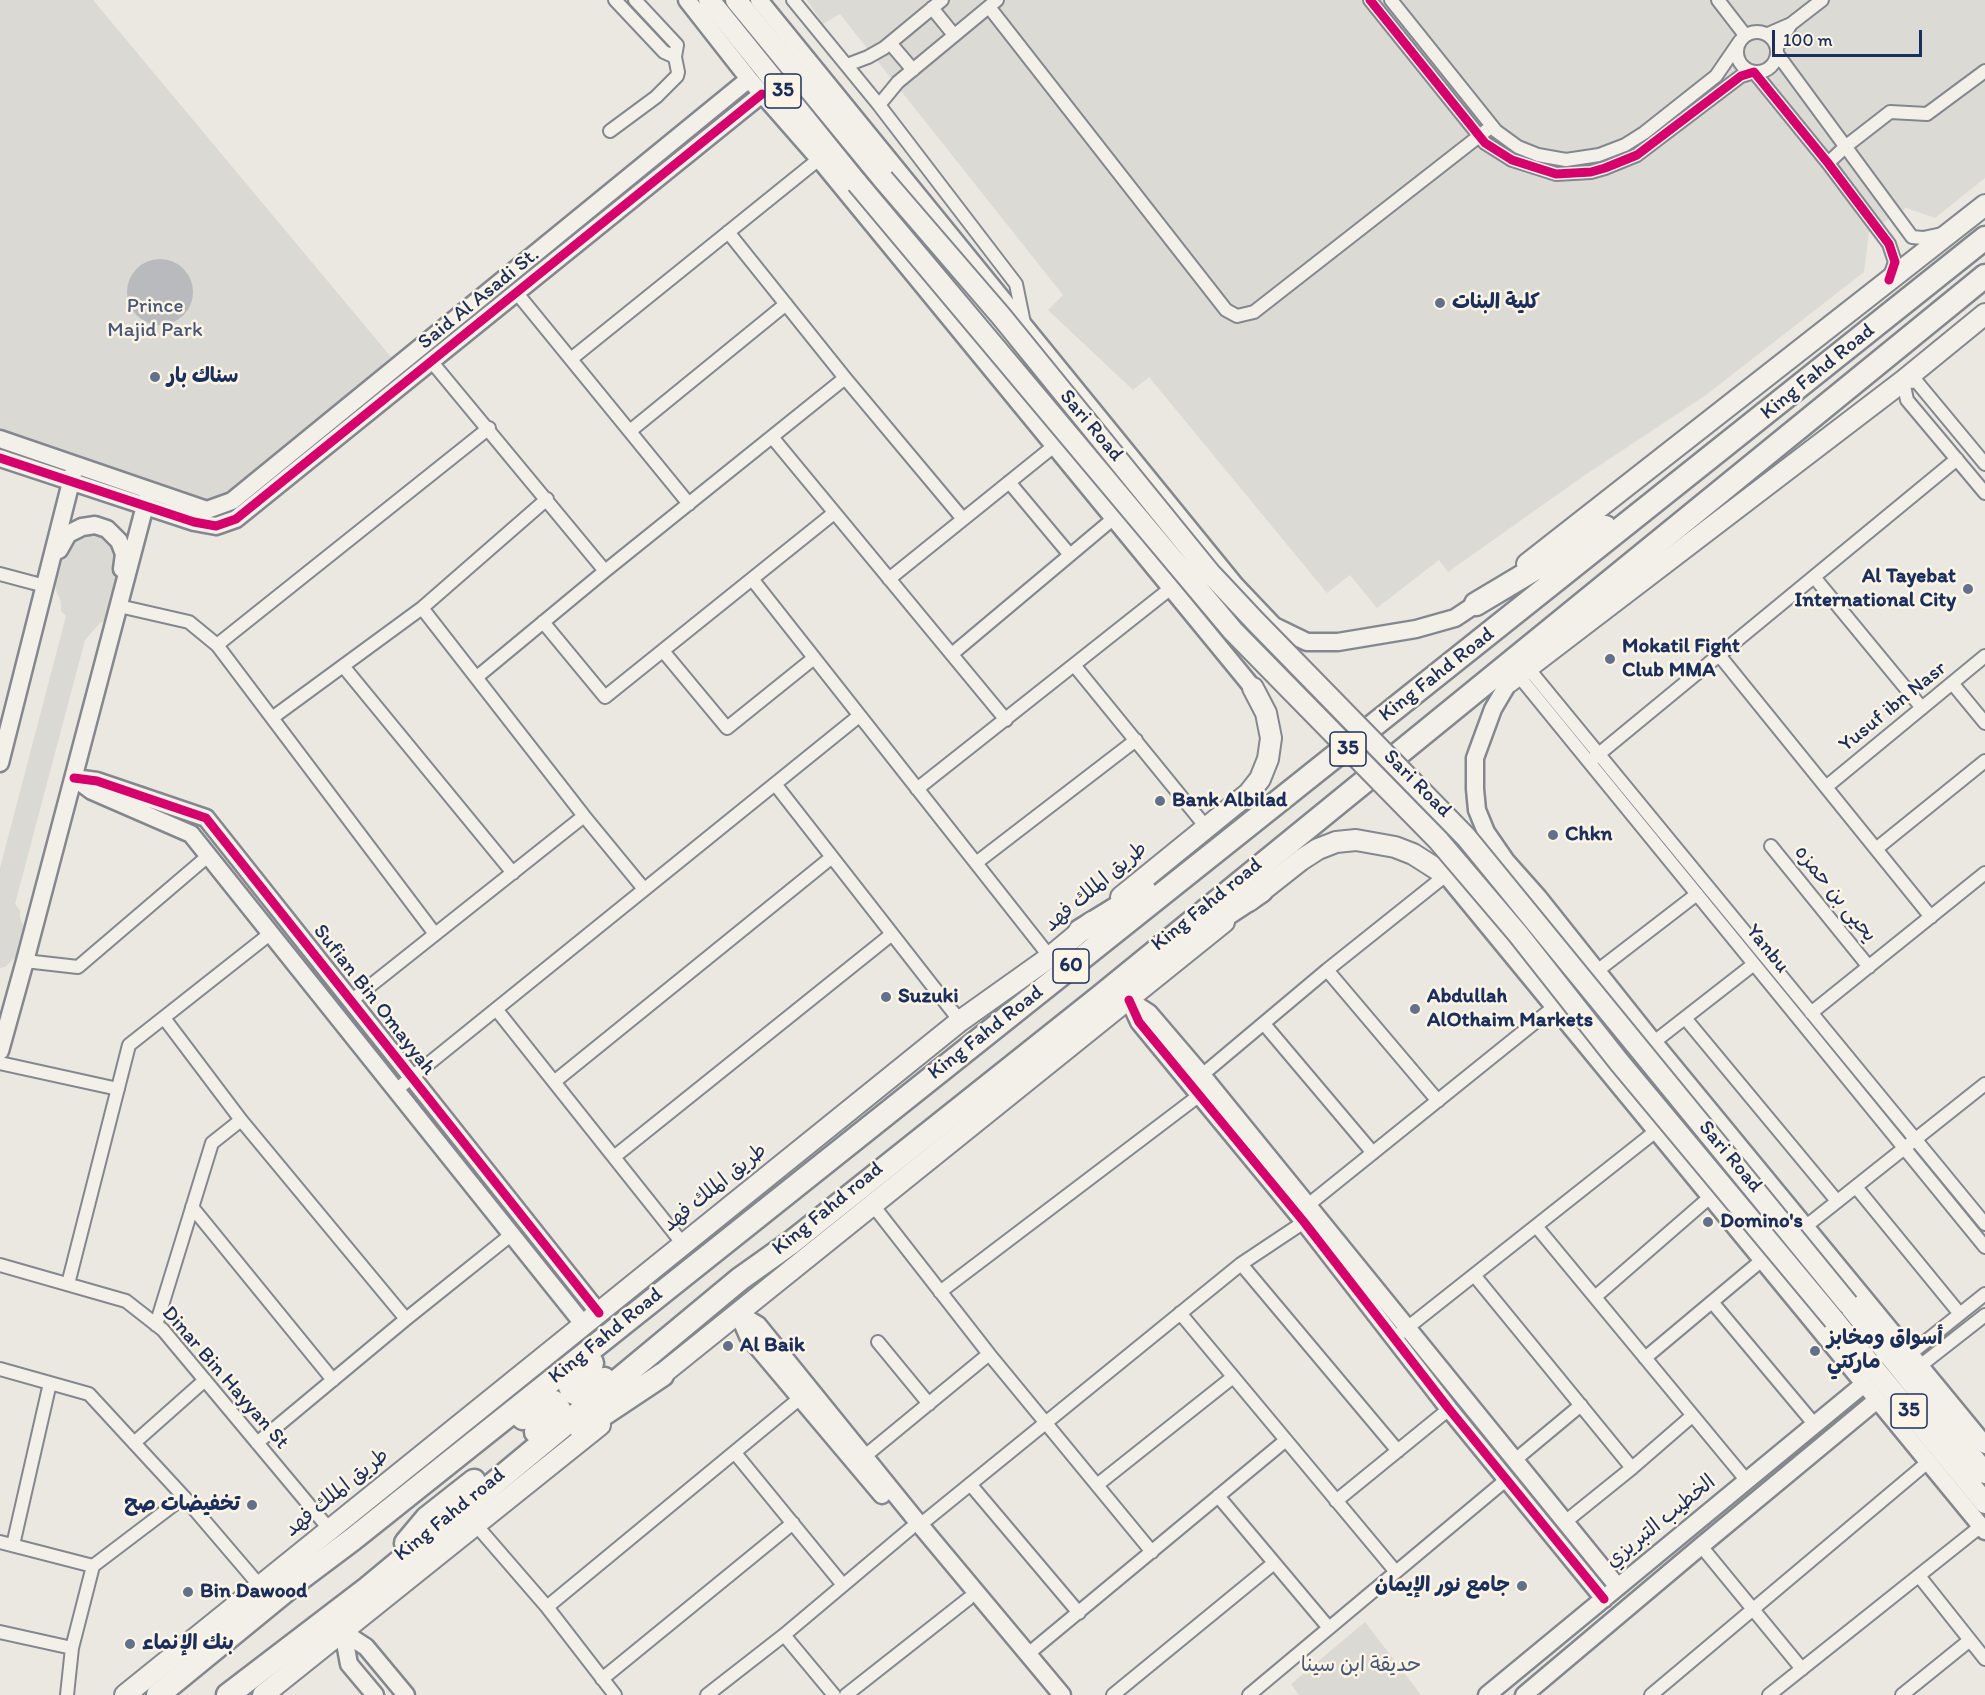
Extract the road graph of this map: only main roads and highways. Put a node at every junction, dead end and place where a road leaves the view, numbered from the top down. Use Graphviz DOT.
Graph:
graph roads {
  1 [pos="709,0"];
  2 [pos="735,0"];
  3 [pos="1985,205"];
  4 [pos="1984,239"];
  5 [pos="1985,276"];
  6 [pos="1985,314"];
  7 [pos="1683,479"];
  8 [pos="1476,604"];
  9 [pos="1519,675"];
  10 [pos="1253,688"];
  11 [pos="1236,835"];
  12 [pos="1446,875"];
  13 [pos="1261,891"];
  14 [pos="1080,932"];
  15 [pos="1101,996"];
  16 [pos="985,1089"];
  17 [pos="773,1203"];
  18 [pos="807,1257"];
  19 [pos="740,1279"];
  20 [pos="662,1375"];
  21 [pos="1985,1473"];
  22 [pos="473,1502"];
  23 [pos="1985,1503"];
  24 [pos="353,1539"];
  25 [pos="368,1588"];
  26 [pos="125,1695"];
  27 [pos="158,1695"];
  28 [pos="228,1695"];
  29 [pos="263,1695"];
  1 -- 23 [label="main road, Sari Road / 35, bridge"];
  2 -- 21 [label="main road, Sari Road / 35, bridge"];
  3 -- 8 [label="main road"];
  4 -- 7 [label="highway, King Fahd Road / 60"];
  5 -- 15 [label="highway, King Fahd Road / 60"];
  6 -- 9 [label="main road"];
  7 -- 8 [label="highway"];
  7 -- 11 [label="highway, King Fahd Road / 60"];
  10 -- 14 [label="main road, طريق الملك فهد"];
  11 -- 14 [label="highway"];
  11 -- 17 [label="highway, King Fahd Road / 60"];
  12 -- 13 [label="main road, King Fahd road"];
  13 -- 15 [label="highway"];
  13 -- 18 [label="main road, King Fahd road"];
  14 -- 26 [label="main road, طريق الملك فهد"];
  15 -- 16 [label="highway, King Fahd Road / 60"];
  16 -- 18 [label="main road, King Fahd Road"];
  16 -- 19 [label="highway, King Fahd Road / 60"];
  17 -- 19 [label="highway"];
  17 -- 24 [label="highway, King Fahd Road / 60"];
  18 -- 20 [label="main road, King Fahd road"];
  19 -- 22 [label="highway, King Fahd Road / 60"];
  20 -- 22 [label="highway"];
  20 -- 29 [label="main road, King Fahd road"];
  22 -- 25 [label="highway, King Fahd Road / 60"];
  24 -- 25 [label="highway"];
  24 -- 27 [label="highway, King Fahd Road / 60"];
  25 -- 28 [label="highway, King Fahd Road / 60"];
}
